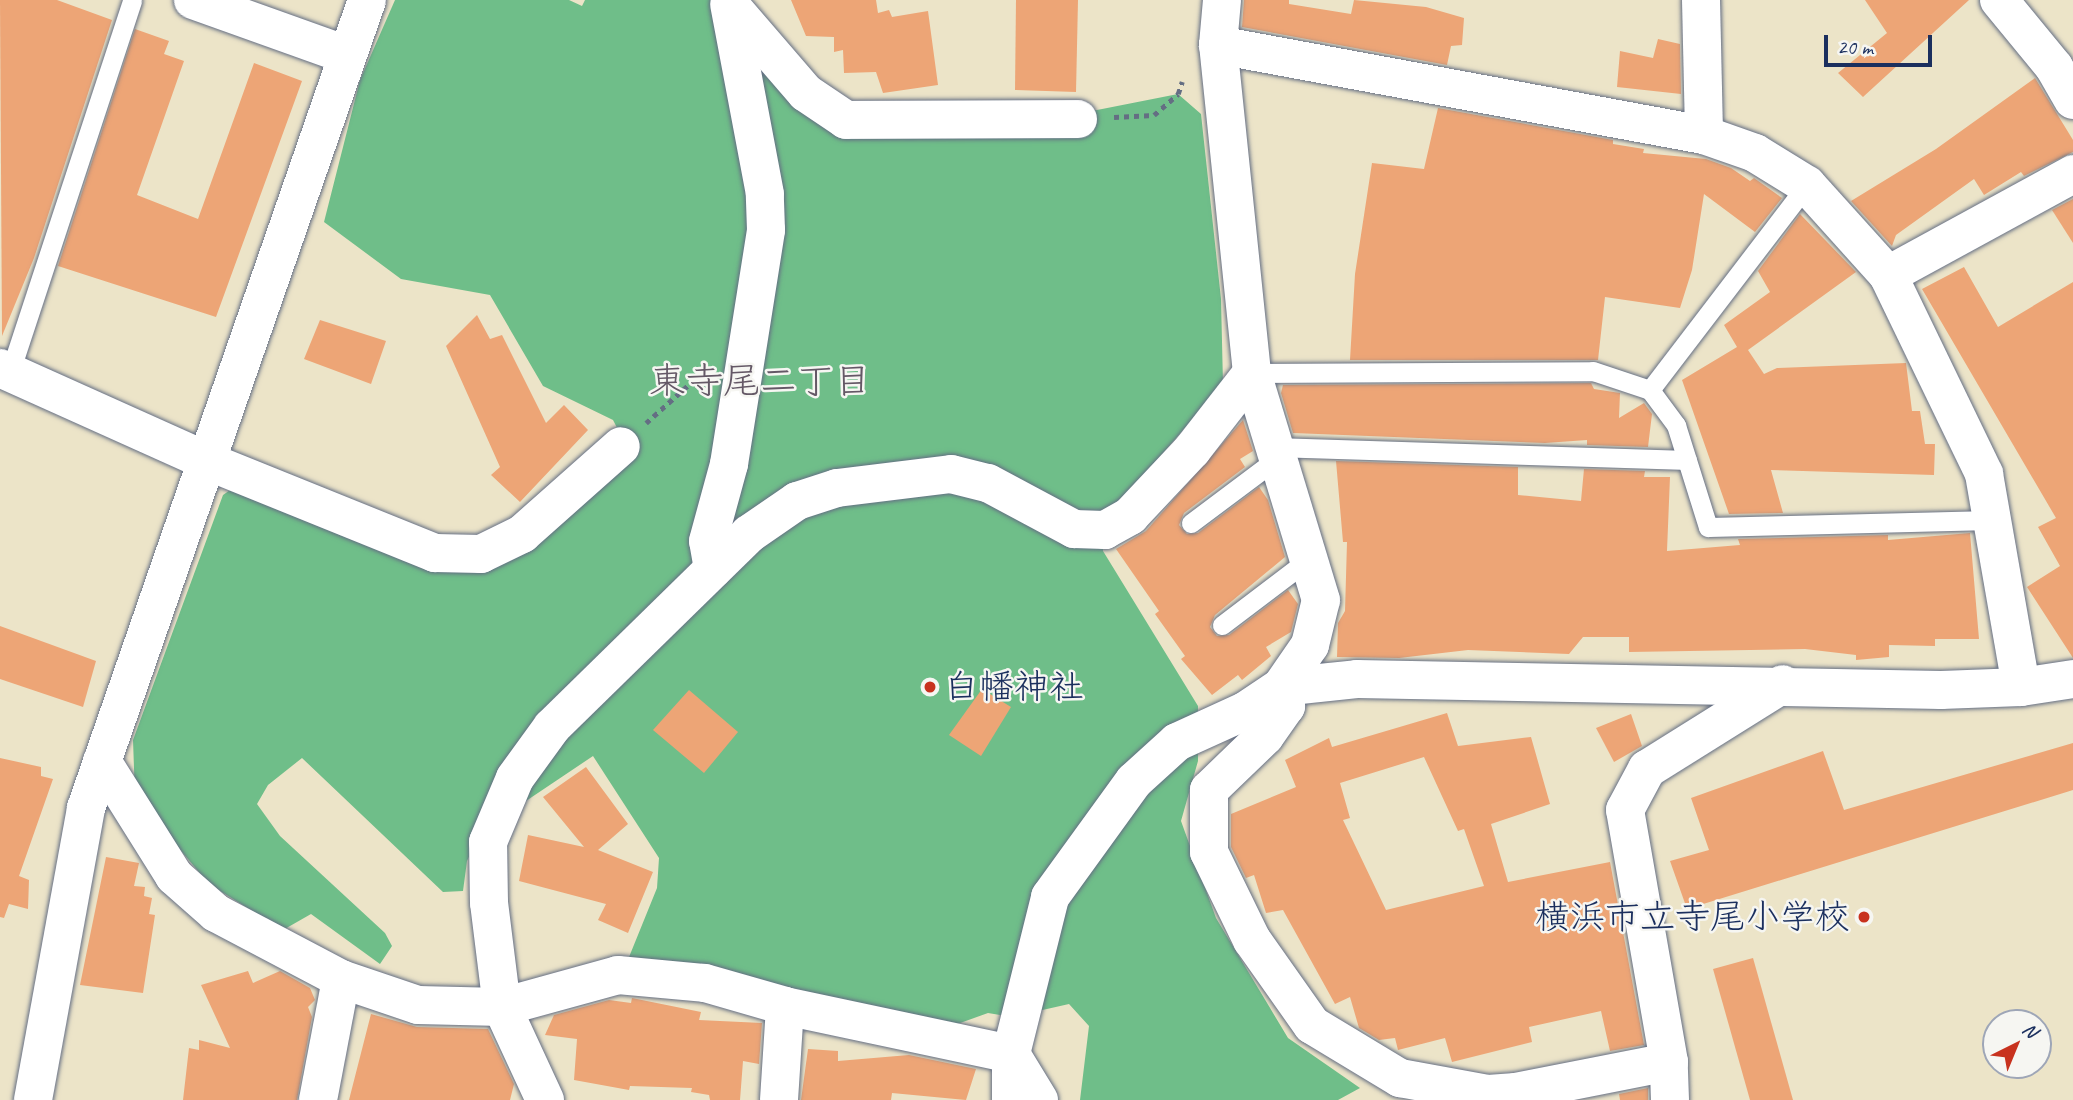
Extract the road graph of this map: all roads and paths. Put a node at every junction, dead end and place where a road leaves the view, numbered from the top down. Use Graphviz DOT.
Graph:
graph roads {
  1 [pos="132,0"];
  2 [pos="193,0"];
  3 [pos="367,0"];
  4 [pos="1222,0"];
  5 [pos="1701,0"];
  6 [pos="1999,0"];
  7 [pos="728,2"];
  8 [pos="1218,45"];
  9 [pos="347,55"];
  10 [pos="2073,100"];
  11 [pos="1078,119"];
  12 [pos="1704,135"];
  13 [pos="2073,174"];
  14 [pos="1807,185"];
  15 [pos="1888,275"];
  16 [pos="752,327"];
  17 [pos="5,370"];
  18 [pos="1252,373"];
  19 [pos="1650,390"];
  20 [pos="621,446"];
  21 [pos="1276,453"];
  22 [pos="1687,460"];
  23 [pos="207,461"];
  24 [pos="1992,520"];
  25 [pos="1191,523"];
  26 [pos="1309,559"];
  27 [pos="713,569"];
  28 [pos="1222,625"];
  29 [pos="2073,679"];
  30 [pos="1783,684"];
  31 [pos="1281,687"];
  32 [pos="2021,687"];
  33 [pos="102,761"];
  34 [pos="341,979"];
  35 [pos="785,1006"];
  36 [pos="502,1007"];
  37 [pos="1011,1054"];
  38 [pos="1669,1062"];
  39 [pos="33,1100"];
  40 [pos="318,1100"];
  41 [pos="545,1100"];
  42 [pos="779,1100"];
  43 [pos="1011,1100"];
  44 [pos="1039,1100"];
  45 [pos="1670,1100"];
  1 -- 17 [label="lane"];
  2 -- 9 [label="street"];
  3 -- 9 [label="street"];
  4 -- 8 [label="street"];
  5 -- 12 [label="street"];
  6 -- 10 [label="street"];
  7 -- 11 [label="street"];
  7 -- 16 [label="street"];
  8 -- 11 [label="path"];
  8 -- 12 [label="street"];
  8 -- 18 [label="street"];
  9 -- 23 [label="street"];
  12 -- 14 [label="street"];
  13 -- 15 [label="street"];
  14 -- 15 [label="street"];
  14 -- 19 [label="lane"];
  15 -- 24 [label="street"];
  16 -- 20 [label="path"];
  16 -- 27 [label="street"];
  17 -- 23 [label="street"];
  18 -- 19 [label="lane"];
  18 -- 21 [label="street"];
  18 -- 27 [label="street"];
  19 -- 22 [label="lane"];
  20 -- 23 [label="street"];
  21 -- 22 [label="lane"];
  21 -- 25 [label="lane"];
  21 -- 26 [label="street"];
  22 -- 24 [label="lane"];
  23 -- 33 [label="street"];
  24 -- 32 [label="street"];
  26 -- 28 [label="lane"];
  26 -- 31 [label="street"];
  27 -- 36 [label="street"];
  29 -- 32 [label="street"];
  30 -- 31 [label="street"];
  30 -- 32 [label="street"];
  30 -- 38 [label="street"];
  31 -- 37 [label="street"];
  31 -- 38 [label="street"];
  33 -- 34 [label="street"];
  33 -- 39 [label="street"];
  34 -- 36 [label="street"];
  34 -- 40 [label="street"];
  35 -- 36 [label="street"];
  35 -- 37 [label="street"];
  35 -- 42 [label="street"];
  36 -- 41 [label="street"];
  37 -- 43 [label="street"];
  37 -- 44 [label="street"];
  38 -- 45 [label="street"];
}
